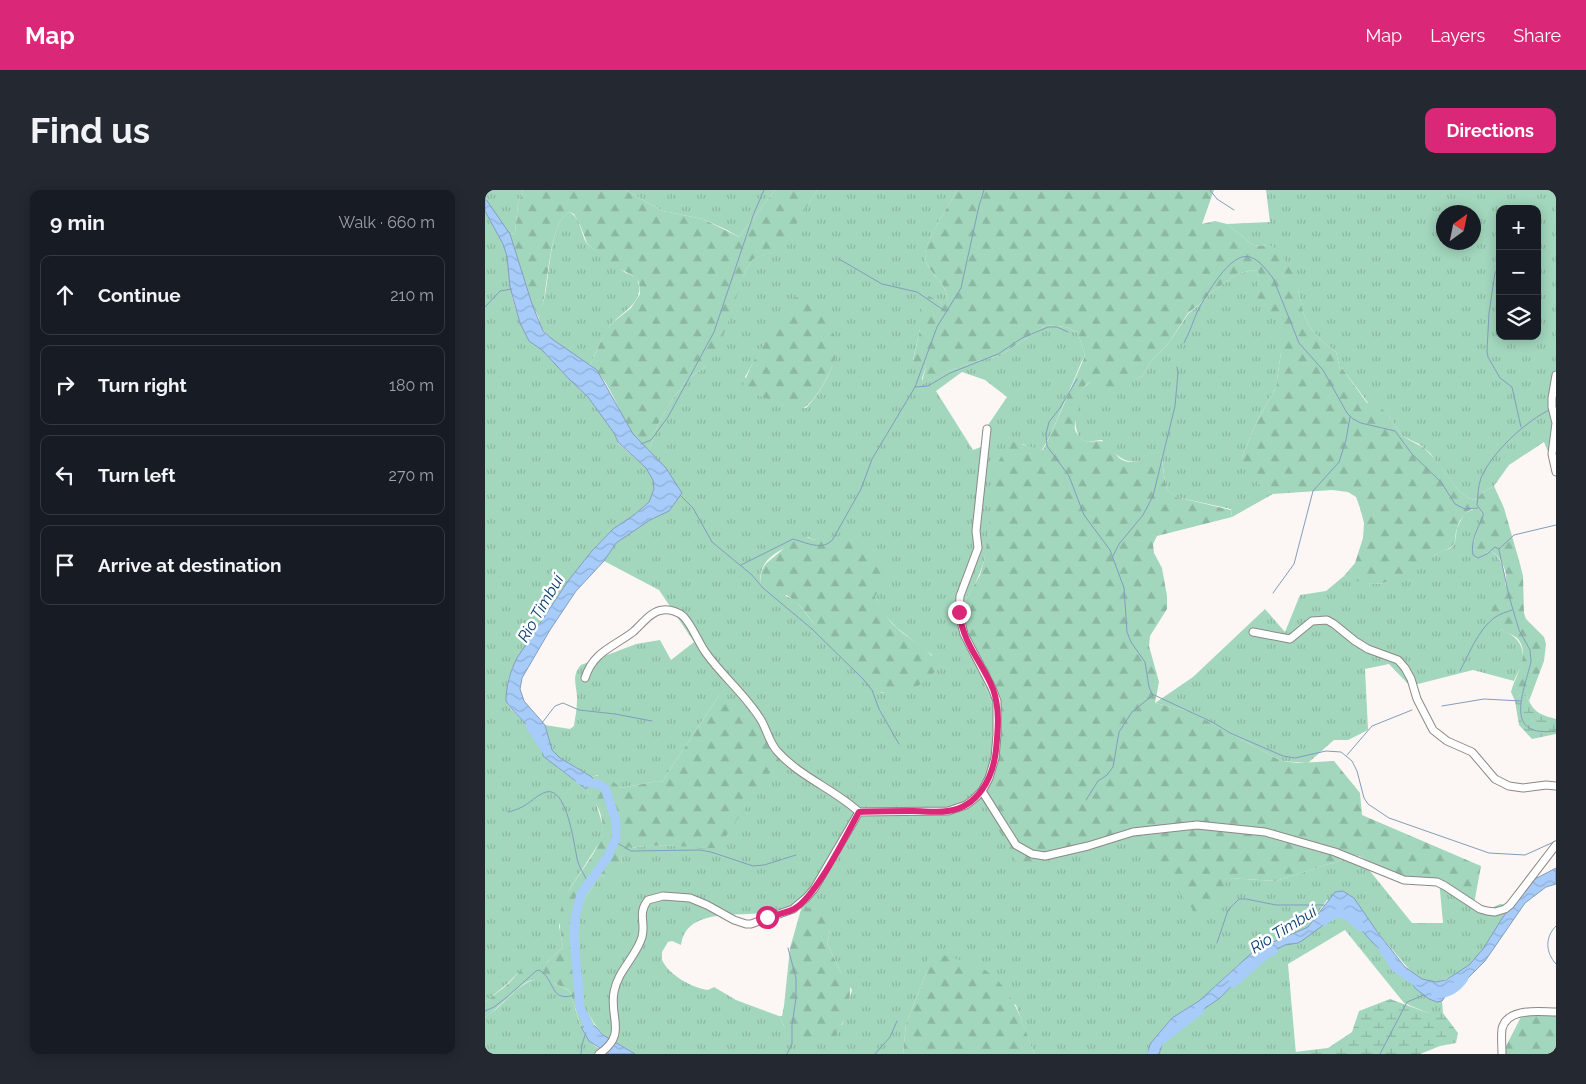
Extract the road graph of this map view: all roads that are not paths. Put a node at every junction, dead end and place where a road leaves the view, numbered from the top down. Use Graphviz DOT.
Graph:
graph roads {
  1 [pos="1556,375"];
  2 [pos="987,429"];
  3 [pos="1556,472"];
  4 [pos="1253,632"];
  5 [pos="585,678"];
  6 [pos="1556,786"];
  7 [pos="982,790"];
  8 [pos="859,812"];
  9 [pos="1556,844"];
  10 [pos="1556,1012"];
  11 [pos="599,1054"];
  12 [pos="1502,1054"];
  1 -- 3 [label="street"];
  2 -- 7 [label="street"];
  4 -- 6 [label="street"];
  5 -- 8 [label="street"];
  7 -- 8 [label="street"];
  7 -- 9 [label="street"];
  8 -- 11 [label="street"];
  10 -- 12 [label="street"];
}
